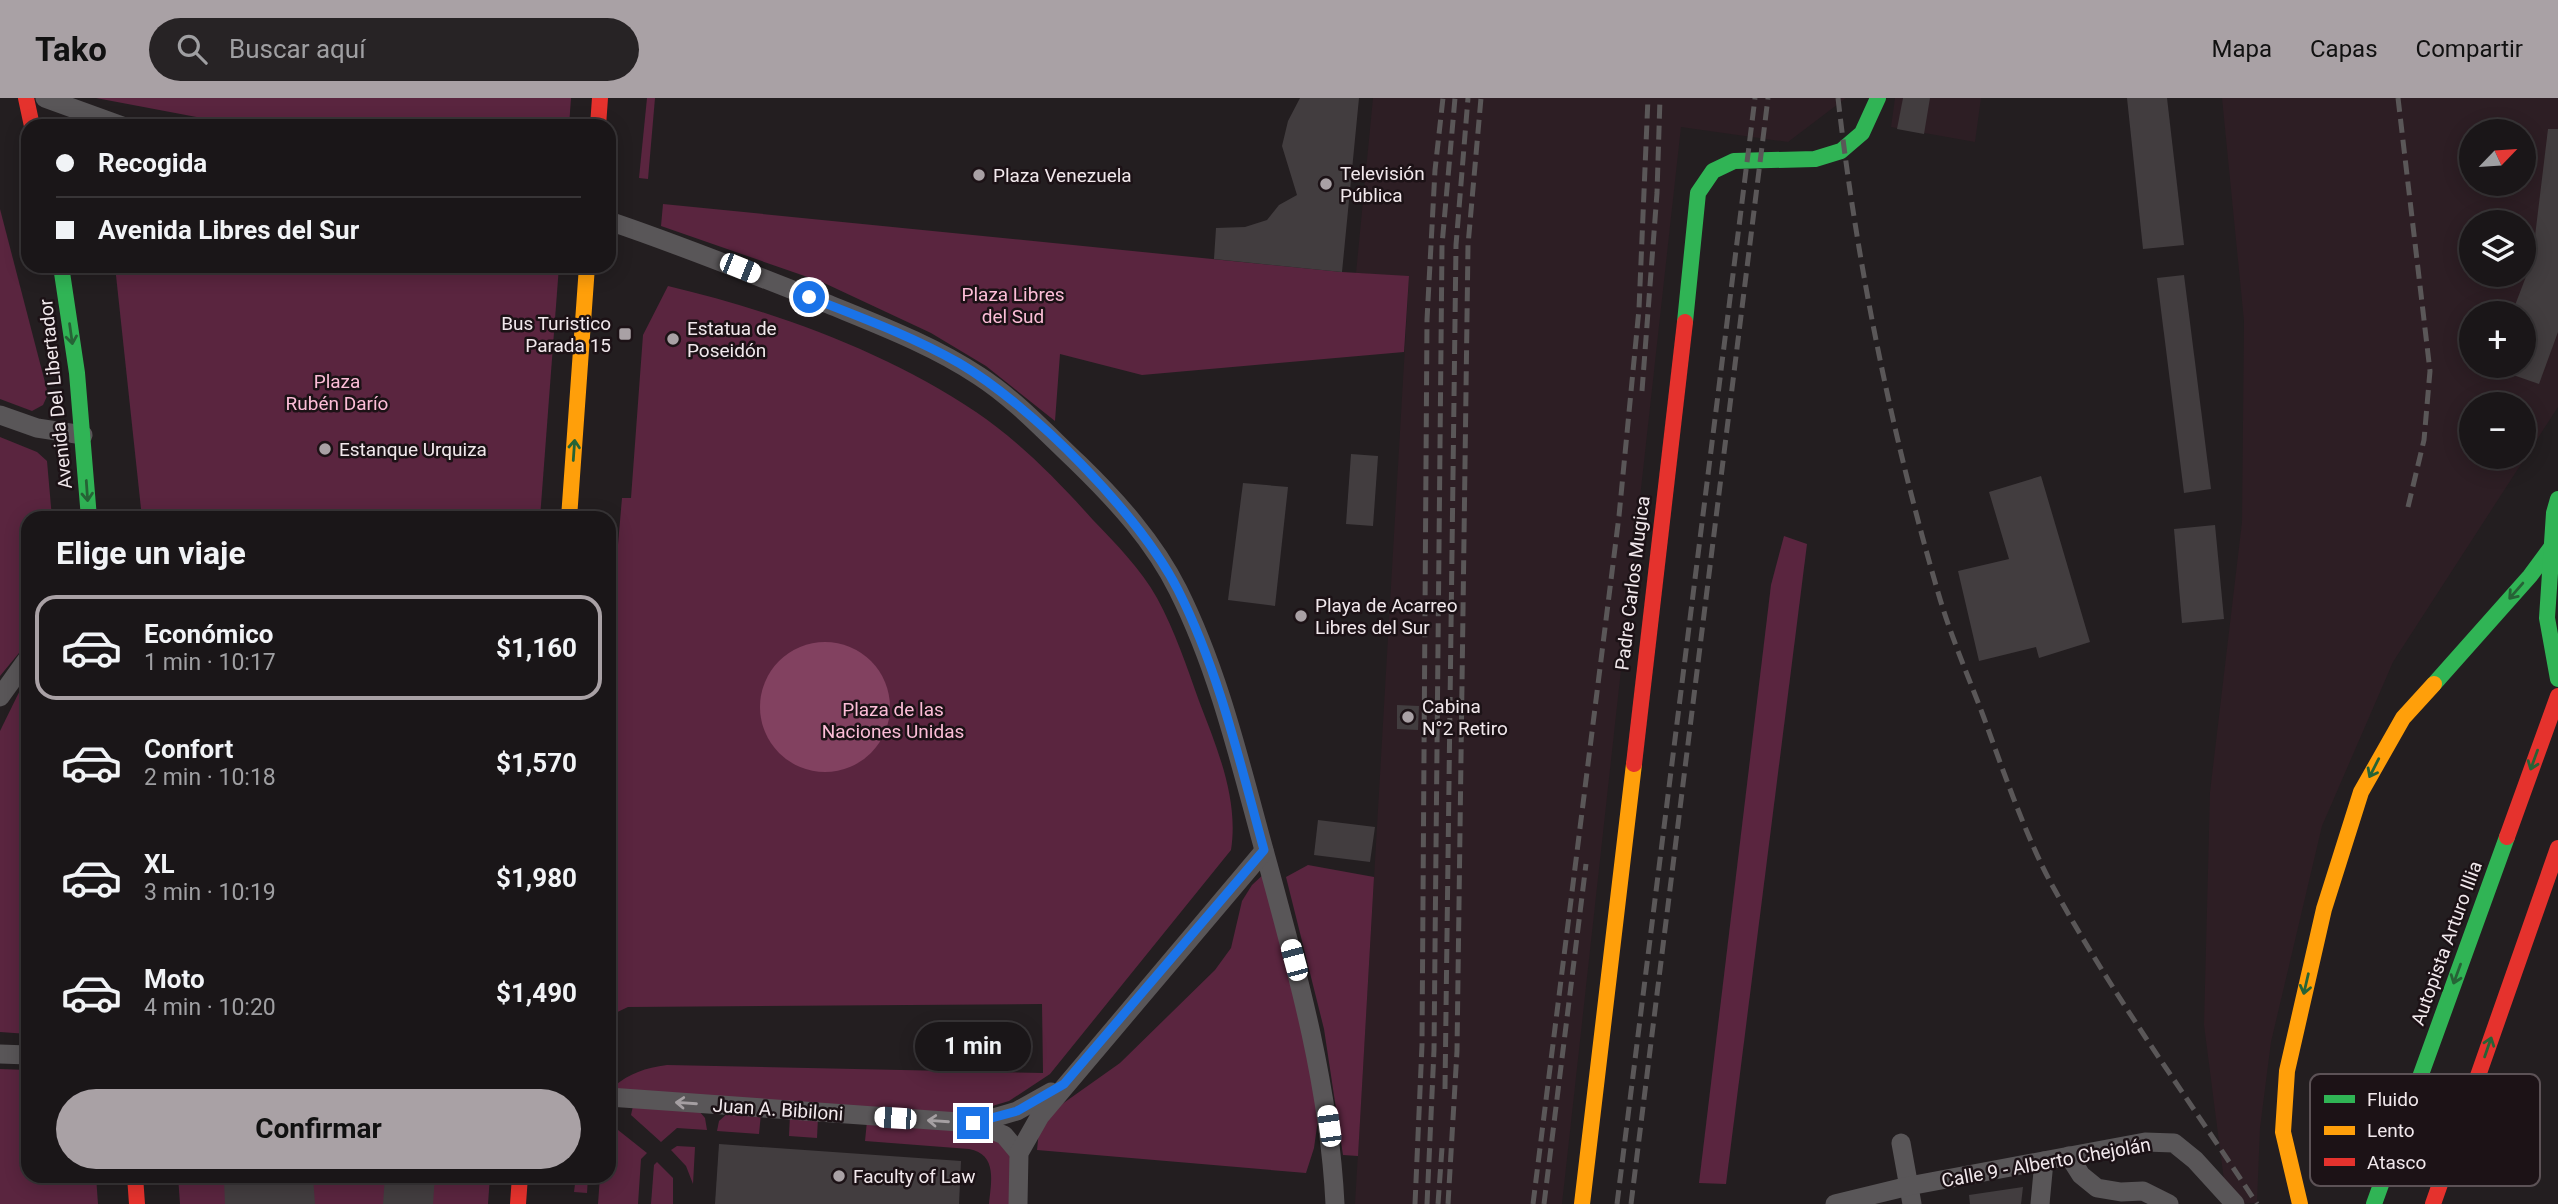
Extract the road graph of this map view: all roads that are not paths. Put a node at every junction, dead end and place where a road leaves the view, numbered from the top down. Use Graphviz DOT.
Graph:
graph roads {
  1 [pos="26,98"];
  2 [pos="45,98"];
  3 [pos="600,98"];
  4 [pos="1878,98"];
  5 [pos="30,119"];
  6 [pos="103,119"];
  7 [pos="598,119"];
  8 [pos="616,223"];
  9 [pos="62,273"];
  10 [pos="586,273"];
  11 [pos="0,415"];
  12 [pos="83,435"];
  13 [pos="2558,499"];
  14 [pos="88,511"];
  15 [pos="570,511"];
  16 [pos="2558,538"];
  17 [pos="21,668"];
  18 [pos="2558,679"];
  19 [pos="2558,696"];
  20 [pos="0,697"];
  21 [pos="2558,848"];
  22 [pos="1264,850"];
  23 [pos="2558,900"];
  24 [pos="2530,938"];
  25 [pos="0,1054"];
  26 [pos="21,1055"];
  27 [pos="2421,1074"];
  28 [pos="2478,1074"];
  29 [pos="1064,1084"];
  30 [pos="616,1098"];
  31 [pos="973,1123"];
  32 [pos="1901,1143"];
  33 [pos="1019,1153"];
  34 [pos="2069,1156"];
  35 [pos="2044,1161"];
  36 [pos="136,1183"];
  37 [pos="520,1183"];
  38 [pos="2381,1186"];
  39 [pos="2439,1186"];
  40 [pos="1911,1195"];
  41 [pos="2120,1198"];
  42 [pos="137,1204"];
  43 [pos="519,1204"];
  44 [pos="1018,1204"];
  45 [pos="1335,1204"];
  46 [pos="1582,1204"];
  47 [pos="1835,1204"];
  48 [pos="2040,1204"];
  49 [pos="2169,1204"];
  50 [pos="2235,1204"];
  51 [pos="2300,1204"];
  52 [pos="2374,1204"];
  53 [pos="2433,1204"];
  1 -- 5 [label="main road"];
  2 -- 6 [label="street"];
  3 -- 7 [label="main road"];
  4 -- 46 [label="main road, Padre Carlos Mugica"];
  8 -- 22 [label="street"];
  9 -- 12 [label="main road, Avenida Del Libertador, one-way"];
  15 -- 10 [label="main road, one-way"];
  11 -- 12 [label="street"];
  12 -- 14 [label="main road, Avenida Del Libertador, one-way"];
  13 -- 18 [label="main road, bridge"];
  16 -- 51 [label="main road, one-way"];
  17 -- 20 [label="street"];
  19 -- 27 [label="main road, Autopista Arturo Illia, one-way"];
  21 -- 24 [label="main road"];
  22 -- 29 [label="street"];
  22 -- 45 [label="street"];
  23 -- 24 [label="main road"];
  28 -- 24 [label="main road, one-way"];
  25 -- 26 [label="street"];
  29 -- 31 [label="street"];
  29 -- 33 [label="street"];
  31 -- 30 [label="street, Juan A. Bibiloni, one-way"];
  31 -- 33 [label="street, Juan A. Bibiloni"];
  32 -- 40 [label="street"];
  33 -- 44 [label="street"];
  34 -- 35 [label="street, Calle 9 - Alberto Chejolán"];
  34 -- 41 [label="street"];
  34 -- 50 [label="street, Calle 9 - Alberto Chejolán"];
  35 -- 40 [label="street, Calle 9 - Alberto Chejolán"];
  35 -- 48 [label="street"];
  36 -- 42 [label="main road"];
  37 -- 43 [label="main road"];
  38 -- 52 [label="main road, Autopista Arturo Illia, one-way"];
  53 -- 39 [label="main road, one-way"];
  40 -- 47 [label="street, Calle 9 - Alberto Chejolán"];
  41 -- 49 [label="street"];
}
